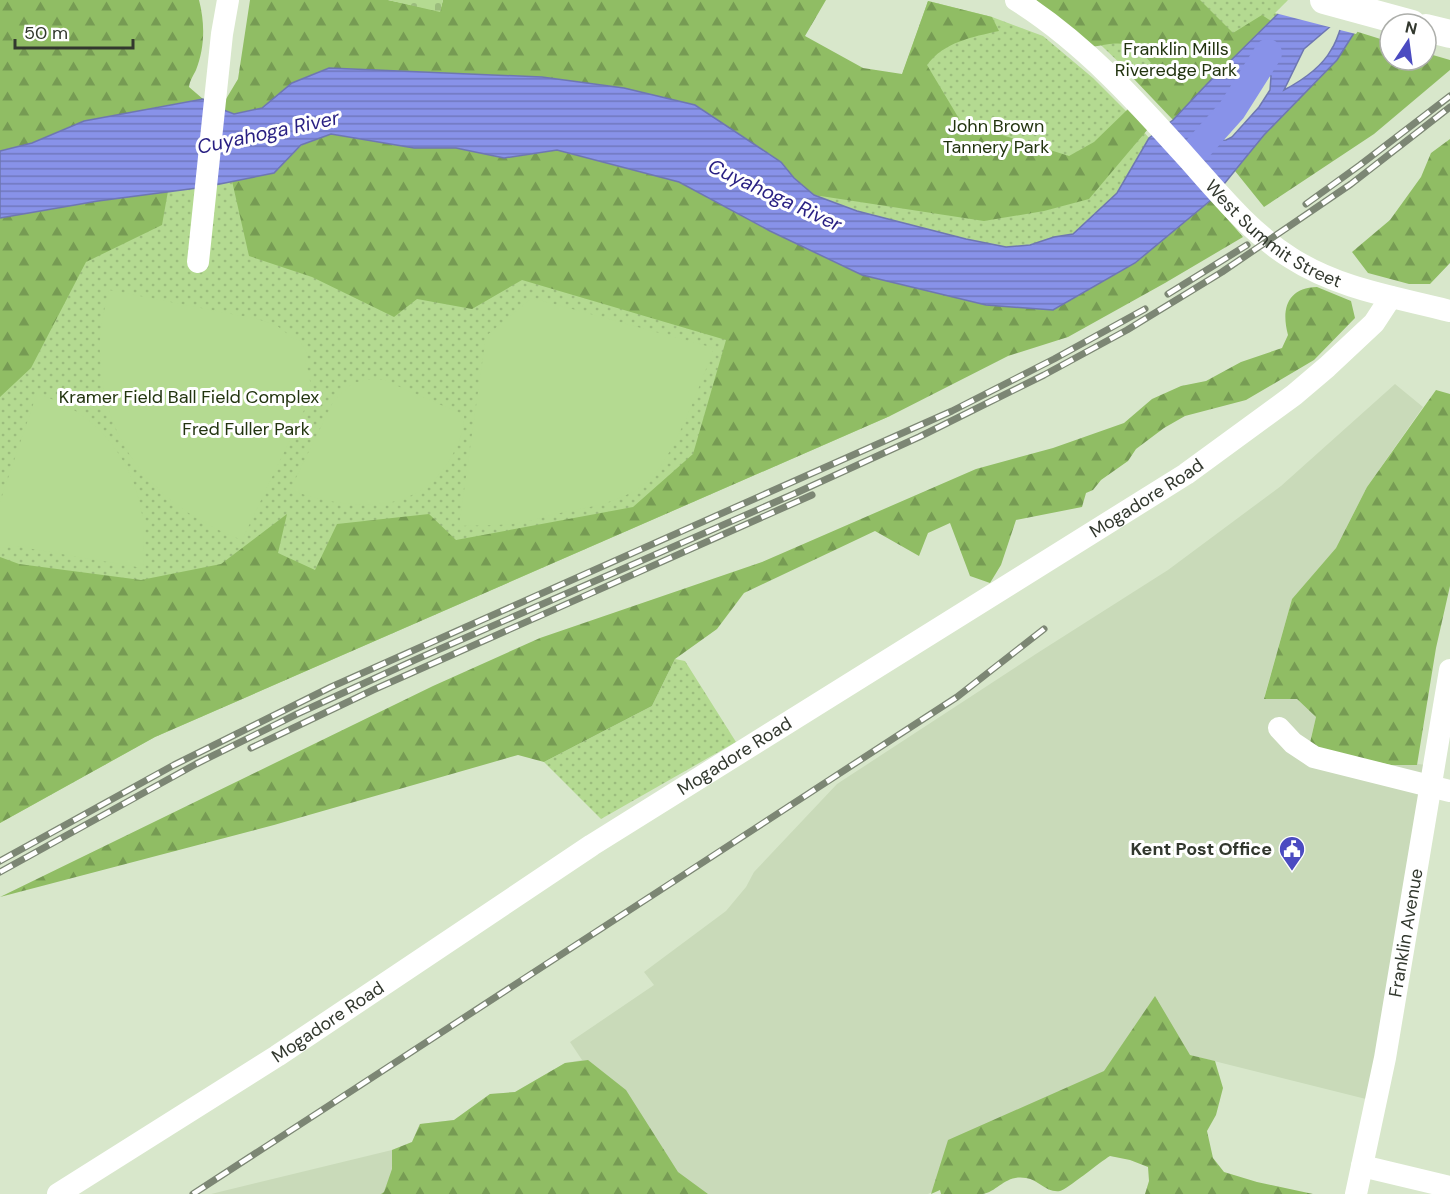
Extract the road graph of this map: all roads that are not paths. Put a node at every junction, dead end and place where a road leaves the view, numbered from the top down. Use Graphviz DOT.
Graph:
graph roads {
  1 [pos="228,0"];
  2 [pos="1016,0"];
  3 [pos="1324,0"];
  4 [pos="1378,15"];
  5 [pos="198,262"];
  6 [pos="1391,297"];
  7 [pos="1450,311"];
  8 [pos="1450,670"];
  9 [pos="1280,728"];
  10 [pos="1440,789"];
  11 [pos="1362,1166"];
  12 [pos="1450,1187"];
  13 [pos="58,1194"];
  14 [pos="1356,1194"];
  1 -- 5 [label="street"];
  2 -- 6 [label="street, West Summit Street"];
  3 -- 4 [label="main road"];
  6 -- 7 [label="street, West Summit Street"];
  6 -- 13 [label="street, Mogadore Road"];
  8 -- 10 [label="street, Franklin Avenue"];
  9 -- 10 [label="street"];
  10 -- 11 [label="street, Franklin Avenue"];
  11 -- 12 [label="street"];
  11 -- 14 [label="street, Franklin Avenue"];
}
